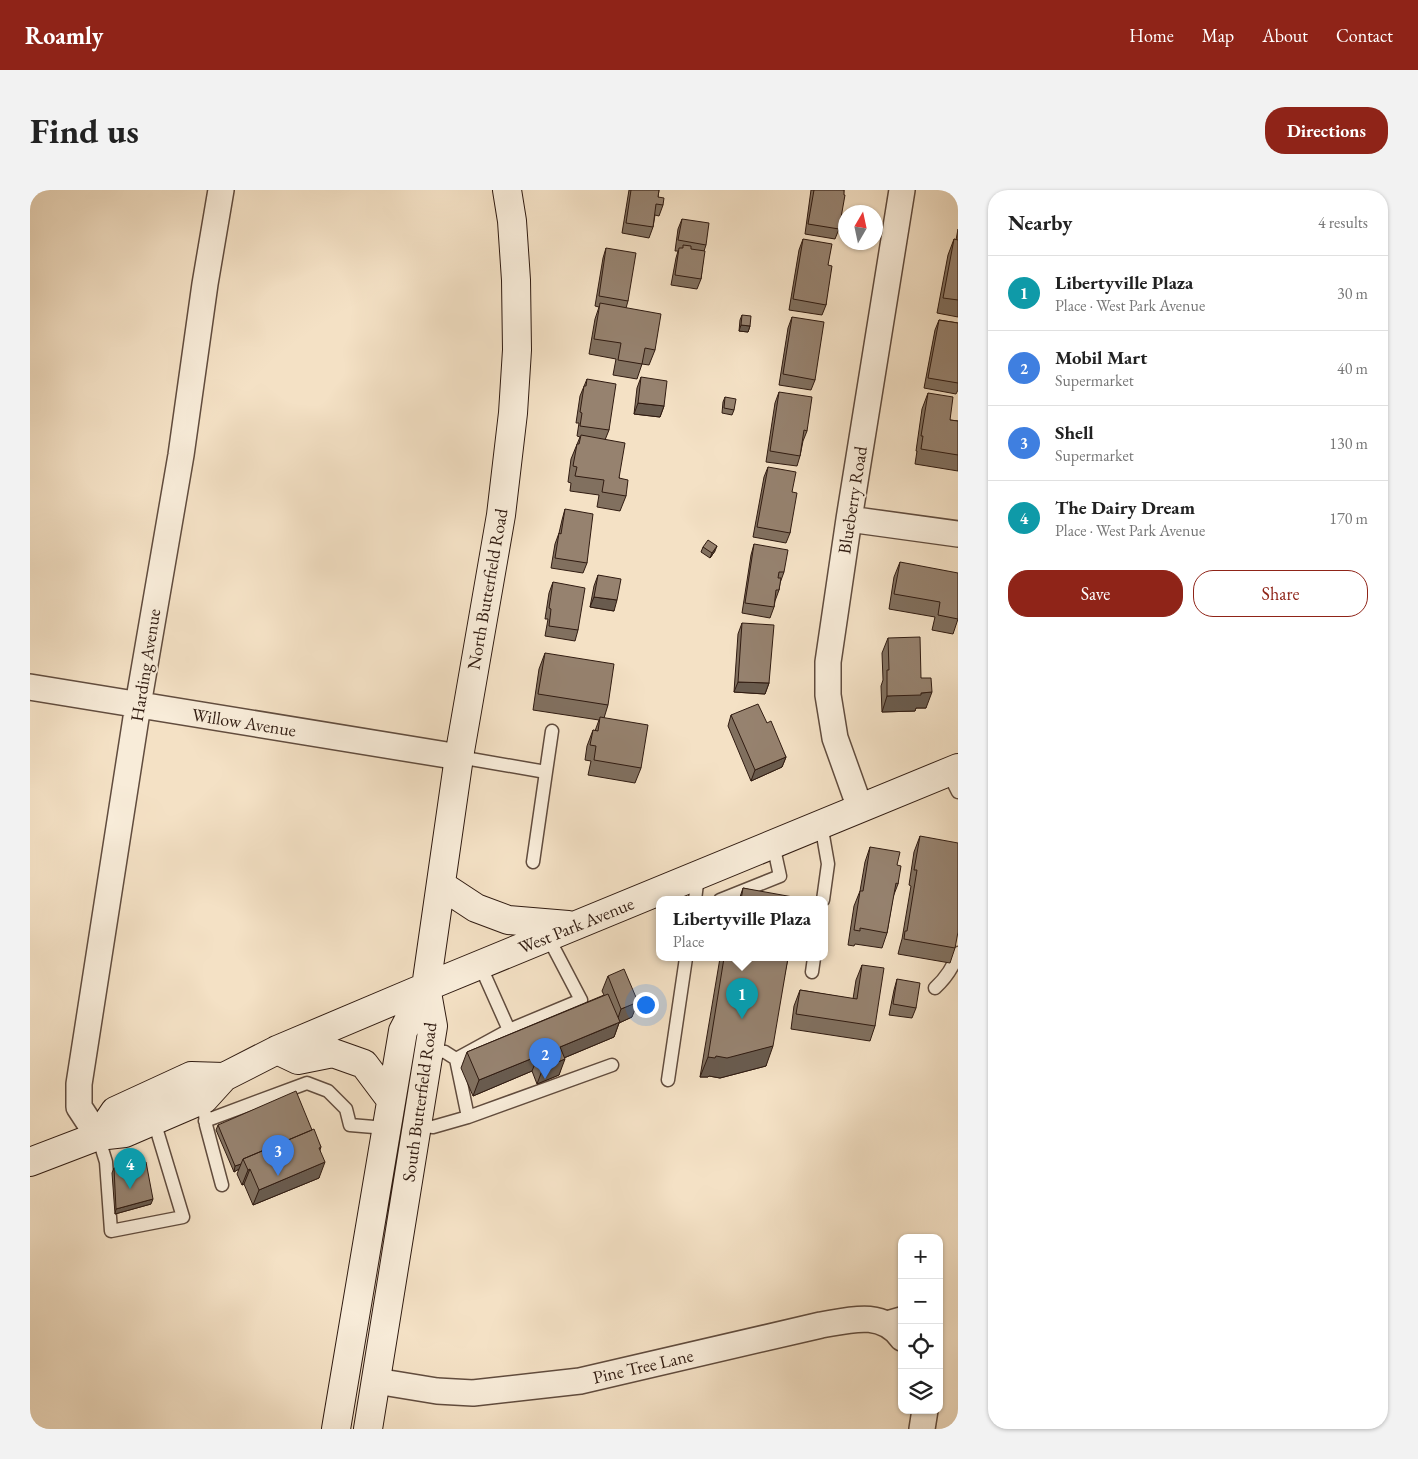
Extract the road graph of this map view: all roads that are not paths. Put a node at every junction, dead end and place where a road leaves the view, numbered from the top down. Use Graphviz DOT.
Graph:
graph roads {
  1 [pos="221,190"];
  2 [pos="507,190"];
  3 [pos="902,190"];
  4 [pos="849,519"];
  5 [pos="958,534"];
  6 [pos="30,686"];
  7 [pos="138,705"];
  8 [pos="552,731"];
  9 [pos="459,757"];
  10 [pos="546,772"];
  11 [pos="955,777"];
  12 [pos="860,808"];
  13 [pos="821,824"];
  14 [pos="773,844"];
  15 [pos="533,862"];
  16 [pos="440,885"];
  17 [pos="696,888"];
  18 [pos="671,896"];
  19 [pos="730,896"];
  20 [pos="824,896"];
  21 [pos="656,901"];
  22 [pos="575,926"];
  23 [pos="548,937"];
  24 [pos="958,954"];
  25 [pos="686,961"];
  26 [pos="814,961"];
  27 [pos="480,965"];
  28 [pos="812,972"];
  29 [pos="426,987"];
  30 [pos="935,988"];
  31 [pos="510,1030"];
  32 [pos="277,1050"];
  33 [pos="429,1050"];
  34 [pos="456,1059"];
  35 [pos="612,1065"];
  36 [pos="224,1077"];
  37 [pos="668,1080"];
  38 [pos="391,1100"];
  39 [pos="205,1110"];
  40 [pos="468,1117"];
  41 [pos="154,1121"];
  42 [pos="417,1125"];
  43 [pos="386,1128"];
  44 [pos="98,1136"];
  45 [pos="30,1162"];
  46 [pos="222,1185"];
  47 [pos="890,1317"];
  48 [pos="898,1333"];
  49 [pos="376,1381"];
  50 [pos="924,1414"];
  51 [pos="336,1429"];
  52 [pos="368,1429"];
  53 [pos="922,1429"];
  1 -- 7 [label="street, Harding Avenue"];
  2 -- 9 [label="main road, North Butterfield Road"];
  3 -- 4 [label="street, Blueberry Road"];
  4 -- 5 [label="street"];
  4 -- 12 [label="street, Blueberry Road"];
  6 -- 7 [label="street, Willow Avenue"];
  7 -- 9 [label="street, Willow Avenue"];
  7 -- 44 [label="street, Harding Avenue"];
  8 -- 10 [label="lane"];
  9 -- 10 [label="lane"];
  9 -- 16 [label="main road, North Butterfield Road"];
  10 -- 15 [label="lane"];
  11 -- 12 [label="main road, West Park Avenue"];
  12 -- 13 [label="main road, West Park Avenue"];
  13 -- 14 [label="main road, West Park Avenue"];
  13 -- 20 [label="lane"];
  14 -- 17 [label="main road, West Park Avenue"];
  14 -- 19 [label="lane"];
  16 -- 22 [label="main road"];
  16 -- 29 [label="main road, North Butterfield Road"];
  17 -- 18 [label="main road, West Park Avenue"];
  21 -- 22 [label="main road, West Park Avenue"];
  22 -- 23 [label="main road, West Park Avenue"];
  23 -- 27 [label="main road, West Park Avenue"];
  23 -- 31 [label="lane"];
  24 -- 30 [label="lane"];
  25 -- 37 [label="lane"];
  26 -- 28 [label="lane"];
  27 -- 29 [label="main road, West Park Avenue"];
  27 -- 31 [label="lane"];
  29 -- 32 [label="main road, West Park Avenue"];
  29 -- 33 [label="main road, South Butterfield Road"];
  29 -- 38 [label="main road, South Butterfield Road"];
  31 -- 34 [label="lane"];
  32 -- 36 [label="main road, West Park Avenue"];
  32 -- 38 [label="main road"];
  33 -- 34 [label="lane"];
  33 -- 42 [label="main road, South Butterfield Road"];
  34 -- 40 [label="lane"];
  35 -- 40 [label="lane"];
  36 -- 39 [label="main road, West Park Avenue"];
  36 -- 44 [label="main road, West Park Avenue"];
  38 -- 43 [label="main road, South Butterfield Road"];
  39 -- 41 [label="main road, West Park Avenue"];
  39 -- 43 [label="lane"];
  39 -- 46 [label="lane"];
  40 -- 42 [label="lane"];
  41 -- 44 [label="main road, West Park Avenue"];
  41 -- 44 [label="lane"];
  42 -- 49 [label="main road, South Butterfield Road"];
  43 -- 51 [label="main road, South Butterfield Road"];
  44 -- 45 [label="main road, West Park Avenue"];
  47 -- 48 [label="street, Pine Tree Lane"];
  47 -- 49 [label="street, Pine Tree Lane"];
  49 -- 52 [label="main road, South Butterfield Road"];
  50 -- 53 [label="street"];
}
